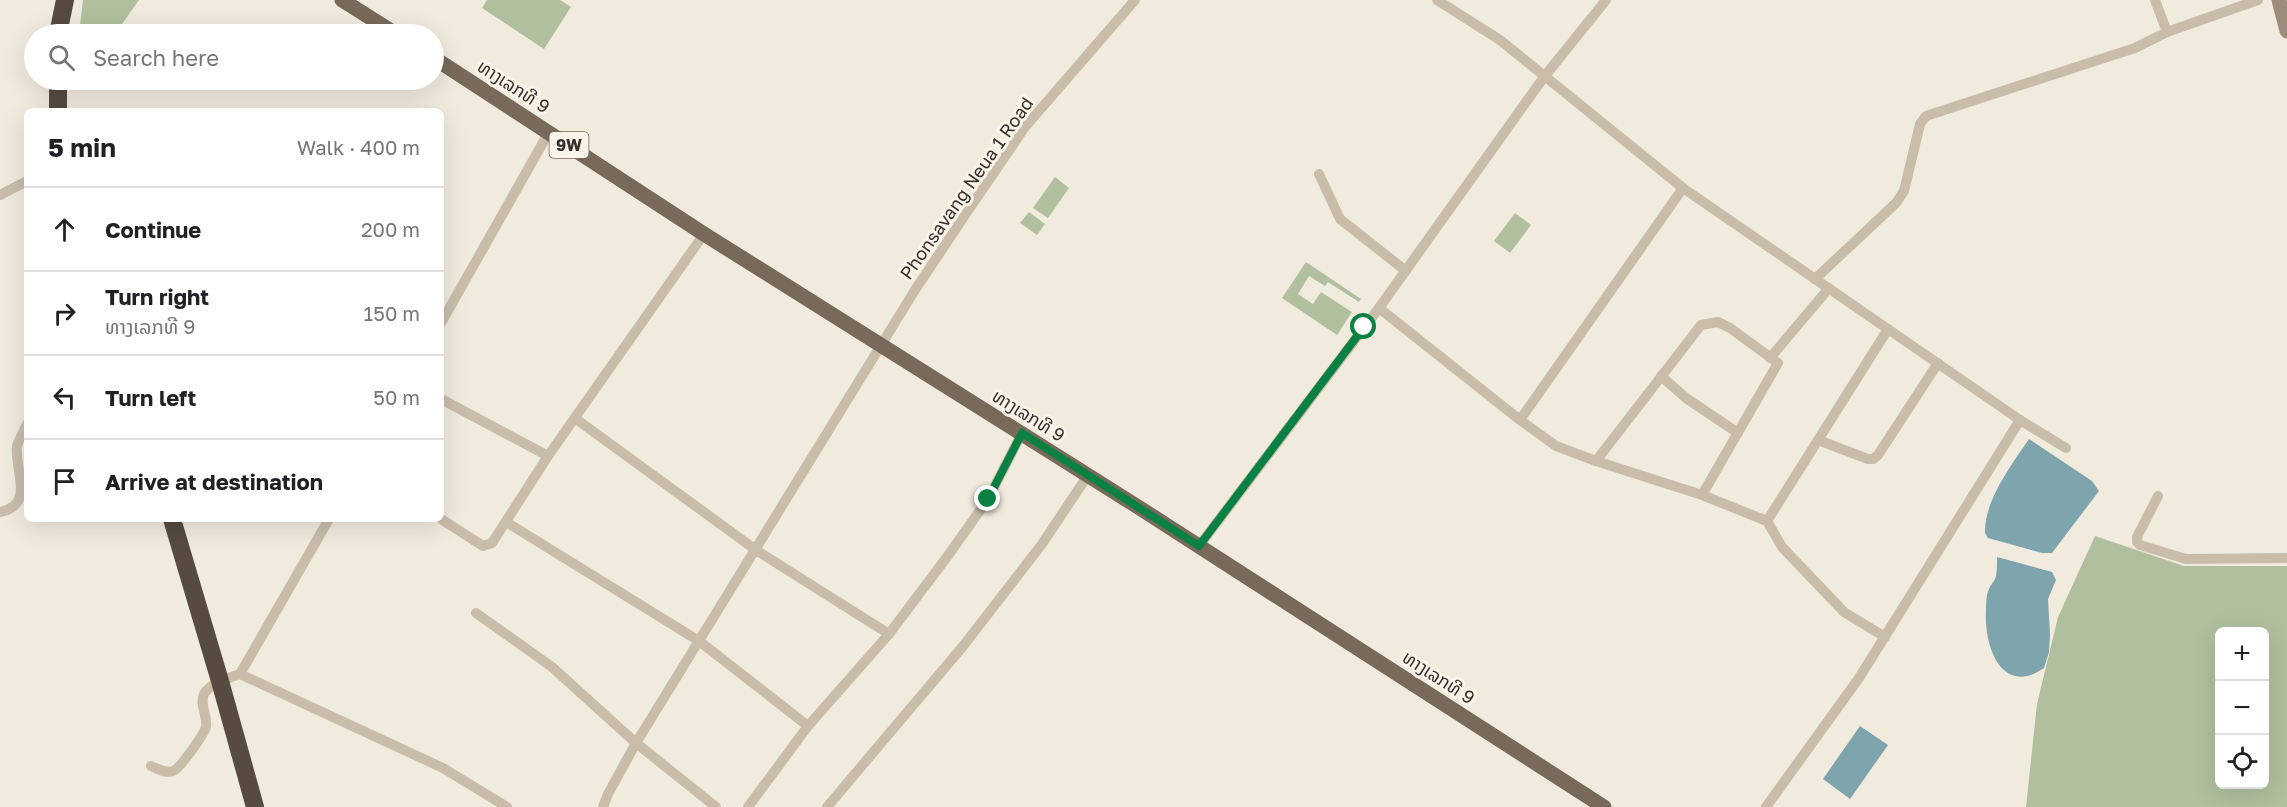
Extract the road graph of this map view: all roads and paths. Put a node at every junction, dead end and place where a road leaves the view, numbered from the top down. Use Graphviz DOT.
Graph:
graph roads {
  1 [pos="65,0"];
  2 [pos="342,0"];
  3 [pos="1135,0"];
  4 [pos="1437,0"];
  5 [pos="1606,0"];
  6 [pos="2155,0"];
  7 [pos="2259,0"];
  8 [pos="2278,0"];
  9 [pos="60,24"];
  10 [pos="380,24"];
  11 [pos="2287,31"];
  12 [pos="2167,32"];
  13 [pos="444,64"];
  14 [pos="1544,77"];
  15 [pos="58,90"];
  16 [pos="58,108"];
  17 [pos="549,132"];
  18 [pos="1319,174"];
  19 [pos="24,183"];
  20 [pos="1683,188"];
  21 [pos="0,195"];
  22 [pos="704,234"];
  23 [pos="1406,271"];
  24 [pos="1815,279"];
  25 [pos="1829,288"];
  26 [pos="1379,308"];
  27 [pos="444,317"];
  28 [pos="1888,329"];
  29 [pos="881,347"];
  30 [pos="1770,358"];
  31 [pos="1938,363"];
  32 [pos="1661,376"];
  33 [pos="444,401"];
  34 [pos="576,419"];
  35 [pos="1520,420"];
  36 [pos="2020,420"];
  37 [pos="24,430"];
  38 [pos="1022,433"];
  39 [pos="1738,433"];
  40 [pos="1818,440"];
  41 [pos="2066,448"];
  42 [pos="548,456"];
  43 [pos="1596,461"];
  44 [pos="1088,475"];
  45 [pos="1701,495"];
  46 [pos="2158,496"];
  47 [pos="0,512"];
  48 [pos="444,521"];
  49 [pos="1767,521"];
  50 [pos="173,522"];
  51 [pos="327,522"];
  52 [pos="506,522"];
  53 [pos="1199,546"];
  54 [pos="756,550"];
  55 [pos="2287,558"];
  56 [pos="476,613"];
  57 [pos="889,634"];
  58 [pos="1884,637"];
  59 [pos="699,641"];
  60 [pos="240,674"];
  61 [pos="220,681"];
  62 [pos="808,726"];
  63 [pos="636,743"];
  64 [pos="151,766"];
  65 [pos="255,807"];
  66 [pos="507,807"];
  67 [pos="603,807"];
  68 [pos="716,807"];
  69 [pos="748,807"];
  70 [pos="828,807"];
  71 [pos="1604,807"];
  72 [pos="1766,807"];
  1 -- 9 [label="highway"];
  2 -- 10 [label="main road"];
  3 -- 29 [label="street, Phonsavang Neua 1 Road"];
  4 -- 14 [label="street"];
  5 -- 14 [label="street"];
  6 -- 12 [label="street"];
  7 -- 12 [label="street"];
  8 -- 11 [label="street"];
  12 -- 24 [label="street"];
  13 -- 17 [label="main road, ທາງເລກທີ 9 / 9W"];
  14 -- 20 [label="street"];
  14 -- 23 [label="street"];
  15 -- 16 [label="highway"];
  17 -- 22 [label="main road, ທາງເລກທີ 9 / 9W"];
  17 -- 27 [label="street"];
  18 -- 23 [label="street"];
  19 -- 21 [label="street"];
  20 -- 24 [label="street"];
  20 -- 35 [label="street"];
  22 -- 29 [label="main road, ທາງເລກທີ 9 / 9W"];
  22 -- 34 [label="street"];
  23 -- 26 [label="street"];
  24 -- 25 [label="street"];
  25 -- 28 [label="street"];
  25 -- 30 [label="street"];
  26 -- 35 [label="street"];
  26 -- 53 [label="street"];
  28 -- 31 [label="street"];
  28 -- 40 [label="street"];
  29 -- 38 [label="main road, ທາງເລກທີ 9 / 9W"];
  29 -- 54 [label="street, Phonsavang Neua 1 Road"];
  30 -- 32 [label="street"];
  30 -- 39 [label="street"];
  31 -- 36 [label="street"];
  31 -- 40 [label="street"];
  32 -- 39 [label="street"];
  32 -- 43 [label="street"];
  33 -- 42 [label="street"];
  34 -- 42 [label="street"];
  34 -- 54 [label="street"];
  35 -- 43 [label="street"];
  36 -- 41 [label="street"];
  36 -- 58 [label="street"];
  37 -- 47 [label="street"];
  38 -- 44 [label="main road, ທາງເລກທີ 9 / 9W"];
  38 -- 57 [label="street"];
  39 -- 45 [label="street"];
  40 -- 49 [label="street"];
  42 -- 52 [label="street"];
  43 -- 45 [label="street"];
  44 -- 53 [label="main road, ທາງເລກທີ 9 / 9W"];
  44 -- 70 [label="street"];
  45 -- 49 [label="street"];
  46 -- 55 [label="street"];
  48 -- 52 [label="street"];
  49 -- 58 [label="street"];
  50 -- 61 [label="highway"];
  51 -- 60 [label="street"];
  52 -- 59 [label="street"];
  53 -- 71 [label="main road, ທາງເລກທີ 9 / 9W"];
  54 -- 57 [label="street"];
  54 -- 59 [label="street, Phonsavang Neua 1 Road"];
  56 -- 63 [label="street"];
  57 -- 62 [label="street"];
  58 -- 72 [label="street"];
  59 -- 62 [label="street"];
  59 -- 63 [label="street, Phonsavang Neua 1 Road"];
  60 -- 61 [label="street"];
  60 -- 66 [label="street"];
  61 -- 64 [label="street"];
  61 -- 65 [label="highway"];
  62 -- 69 [label="street"];
  63 -- 67 [label="street, Phonsavang Neua 1 Road"];
  63 -- 68 [label="street"];
}
